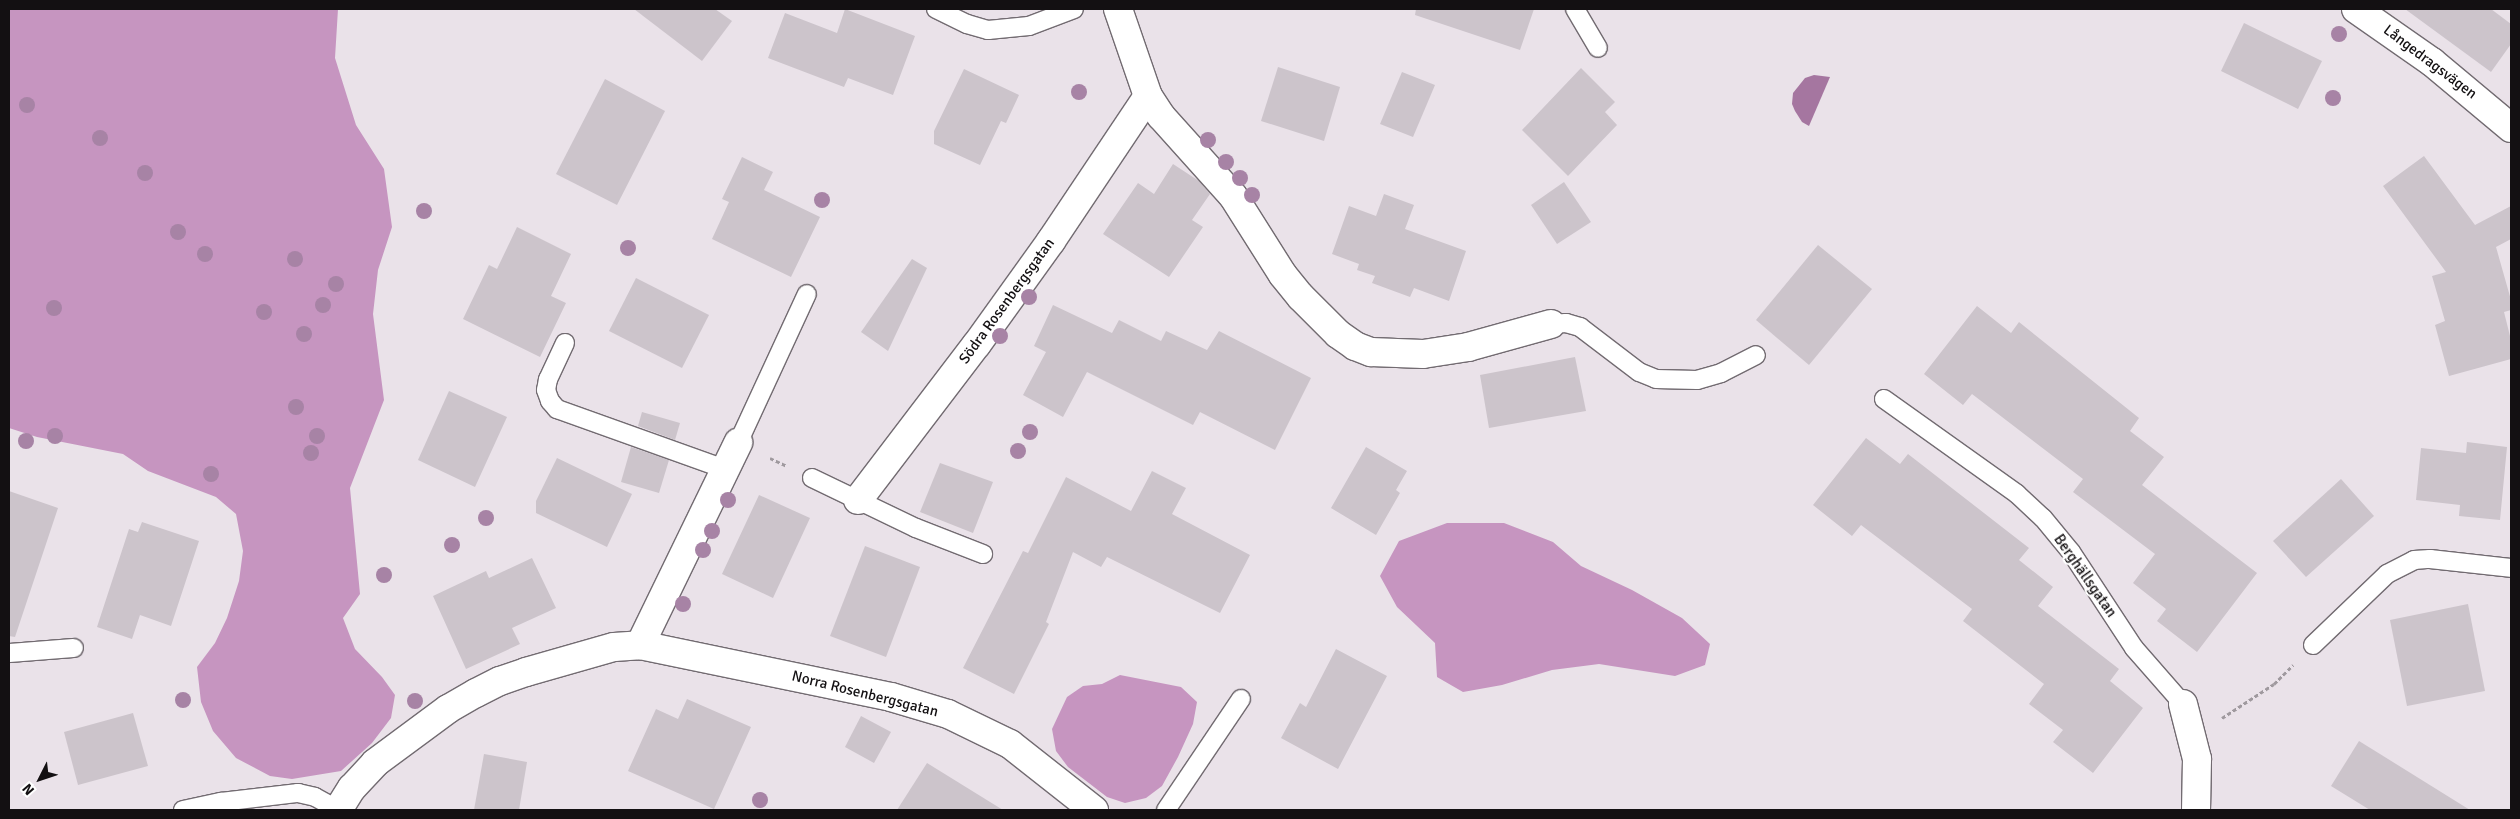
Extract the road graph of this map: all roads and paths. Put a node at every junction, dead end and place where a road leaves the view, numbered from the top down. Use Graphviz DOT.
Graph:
graph roads {
  1 [pos="936,9"];
  2 [pos="1074,9"];
  3 [pos="1118,9"];
  4 [pos="1575,9"];
  5 [pos="2356,9"];
  6 [pos="1598,48"];
  7 [pos="1148,96"];
  8 [pos="2508,121"];
  9 [pos="807,294"];
  10 [pos="1551,324"];
  11 [pos="565,343"];
  12 [pos="1756,355"];
  13 [pos="1884,399"];
  14 [pos="738,442"];
  15 [pos="725,469"];
  16 [pos="812,478"];
  17 [pos="858,500"];
  18 [pos="983,554"];
  19 [pos="2511,568"];
  20 [pos="640,645"];
  21 [pos="2313,645"];
  22 [pos="74,648"];
  23 [pos="9,653"];
  24 [pos="2274,684"];
  25 [pos="1241,699"];
  26 [pos="2183,704"];
  27 [pos="2191,732"];
  28 [pos="183,810"];
  29 [pos="338,810"];
  30 [pos="1094,810"];
  31 [pos="1166,810"];
  32 [pos="2196,810"];
  1 -- 2 [label="lane"];
  3 -- 7 [label="street"];
  4 -- 6 [label="lane"];
  5 -- 8 [label="street, Långedragsvägen"];
  7 -- 10 [label="street"];
  7 -- 17 [label="street, Södra Rosenbergsgatan"];
  9 -- 14 [label="lane"];
  10 -- 12 [label="lane"];
  11 -- 15 [label="lane"];
  13 -- 26 [label="lane, Berghällsgatan"];
  14 -- 15 [label="street"];
  14 -- 16 [label="path"];
  15 -- 20 [label="street"];
  16 -- 17 [label="lane"];
  17 -- 18 [label="lane"];
  19 -- 21 [label="lane"];
  20 -- 29 [label="street, Norra Rosenbergsgatan"];
  20 -- 30 [label="street, Norra Rosenbergsgatan"];
  22 -- 23 [label="lane"];
  24 -- 27 [label="path"];
  25 -- 31 [label="lane"];
  26 -- 27 [label="street, Berghällsgatan"];
  27 -- 32 [label="street, Berghällsgatan"];
  28 -- 29 [label="lane"];
}
